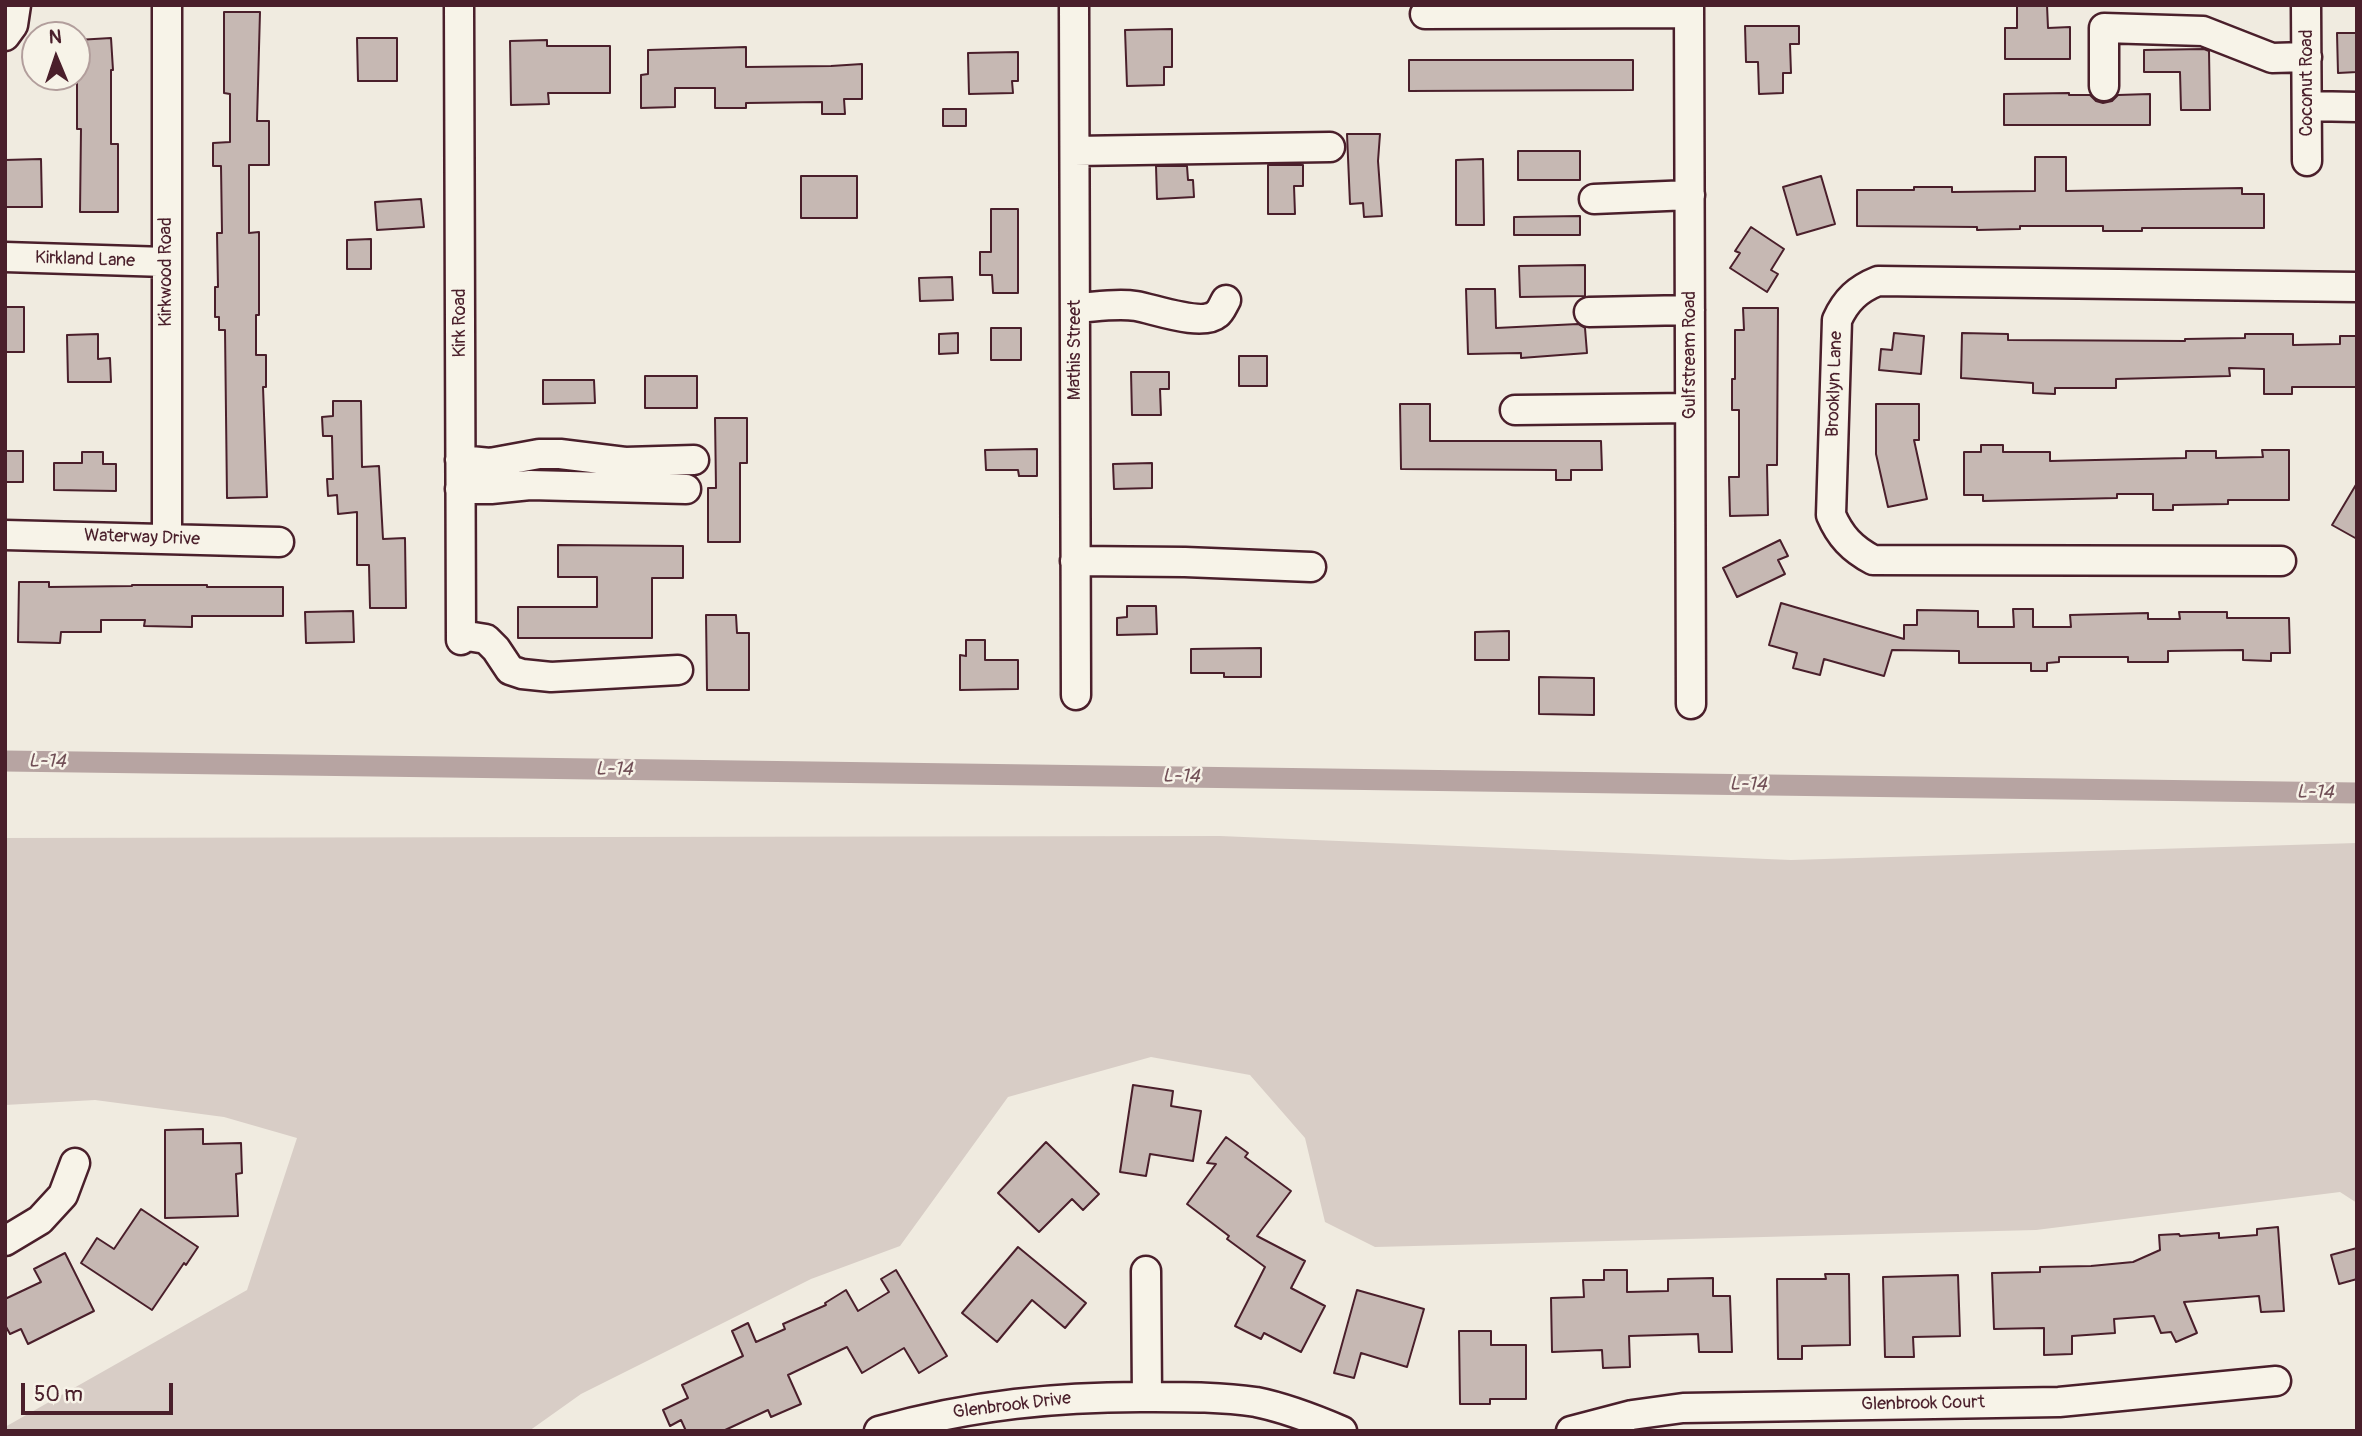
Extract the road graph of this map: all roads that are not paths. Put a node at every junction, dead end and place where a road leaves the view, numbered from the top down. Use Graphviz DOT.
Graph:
graph roads {
  1 [pos="16,5"];
  2 [pos="166,5"];
  3 [pos="459,5"];
  4 [pos="1074,5"];
  5 [pos="2306,5"];
  6 [pos="1689,9"];
  7 [pos="1425,14"];
  8 [pos="5,36"];
  9 [pos="2307,57"];
  10 [pos="2104,86"];
  11 [pos="2307,106"];
  12 [pos="2357,107"];
  13 [pos="1330,147"];
  14 [pos="1075,151"];
  15 [pos="2307,161"];
  16 [pos="1690,195"];
  17 [pos="1594,199"];
  18 [pos="5,257"];
  19 [pos="166,262"];
  20 [pos="2357,286"];
  21 [pos="1226,300"];
  22 [pos="1075,308"];
  23 [pos="1690,310"];
  24 [pos="1589,312"];
  25 [pos="1690,408"];
  26 [pos="1515,410"];
  27 [pos="460,460"];
  28 [pos="694,460"];
  29 [pos="460,489"];
  30 [pos="686,489"];
  31 [pos="5,535"];
  32 [pos="166,539"];
  33 [pos="279,542"];
  34 [pos="1075,561"];
  35 [pos="2281,561"];
  36 [pos="1311,567"];
  37 [pos="678,670"];
  38 [pos="1076,695"];
  39 [pos="1691,704"];
  40 [pos="75,1163"];
  41 [pos="5,1241"];
  42 [pos="1146,1270"];
  43 [pos="2276,1381"];
  44 [pos="1147,1397"];
  45 [pos="879,1431"];
  46 [pos="1342,1431"];
  47 [pos="1571,1431"];
  1 -- 8 [label="street"];
  2 -- 19 [label="street, Kirkwood Road"];
  3 -- 27 [label="street, Kirk Road"];
  4 -- 14 [label="street, Mathis Street"];
  5 -- 9 [label="street, Coconut Road"];
  6 -- 7 [label="street"];
  6 -- 16 [label="street, Gulfstream Road"];
  9 -- 10 [label="street"];
  9 -- 11 [label="street, Coconut Road"];
  11 -- 12 [label="street"];
  11 -- 15 [label="street, Coconut Road"];
  13 -- 14 [label="street"];
  14 -- 22 [label="street, Mathis Street"];
  16 -- 17 [label="street"];
  16 -- 23 [label="street, Gulfstream Road"];
  18 -- 19 [label="street, Kirkland Lane"];
  19 -- 32 [label="street, Kirkwood Road"];
  20 -- 35 [label="street, Brooklyn Lane"];
  21 -- 22 [label="street"];
  22 -- 34 [label="street, Mathis Street"];
  23 -- 24 [label="street"];
  23 -- 25 [label="street, Gulfstream Road"];
  25 -- 26 [label="street"];
  25 -- 39 [label="street, Gulfstream Road"];
  27 -- 28 [label="street"];
  27 -- 29 [label="street, Kirk Road"];
  29 -- 30 [label="street"];
  29 -- 37 [label="street, Kirk Road"];
  31 -- 32 [label="street, Waterway Drive"];
  32 -- 33 [label="street, Waterway Drive"];
  34 -- 36 [label="street"];
  34 -- 38 [label="street, Mathis Street"];
  40 -- 41 [label="street"];
  42 -- 44 [label="street"];
  43 -- 47 [label="street, Glenbrook Court"];
  44 -- 45 [label="street, Glenbrook Drive"];
  44 -- 46 [label="street, Glenbrook Drive"];
}
